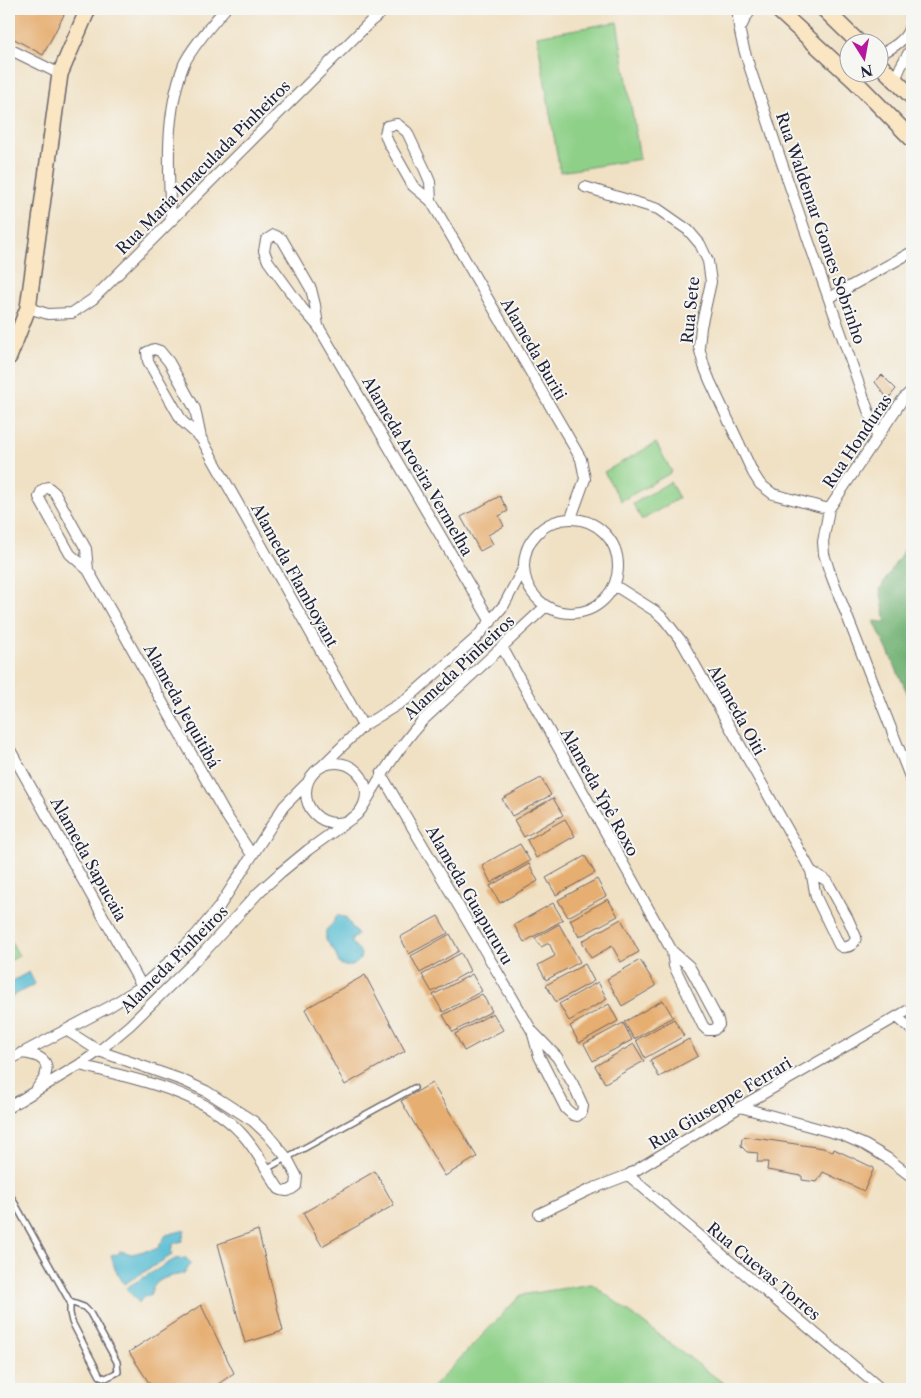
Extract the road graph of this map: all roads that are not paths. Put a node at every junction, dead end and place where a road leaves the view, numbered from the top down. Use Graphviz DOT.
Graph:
graph roads {
  1 [pos="88,9"];
  2 [pos="225,9"];
  3 [pos="386,9"];
  4 [pos="738,9"];
  5 [pos="752,9"];
  6 [pos="777,9"];
  7 [pos="824,9"];
  8 [pos="910,9"];
  9 [pos="740,29"];
  10 [pos="848,32"];
  11 [pos="893,46"];
  12 [pos="912,47"];
  13 [pos="9,49"];
  14 [pos="888,49"];
  15 [pos="888,73"];
  16 [pos="60,74"];
  17 [pos="895,80"];
  18 [pos="912,97"];
  19 [pos="912,139"];
  20 [pos="585,187"];
  21 [pos="430,201"];
  22 [pos="171,219"];
  23 [pos="912,252"];
  24 [pos="828,298"];
  25 [pos="28,308"];
  26 [pos="318,326"];
  27 [pos="9,357"];
  28 [pos="912,390"];
  29 [pos="877,436"];
  30 [pos="201,438"];
  31 [pos="829,510"];
  32 [pos="572,518"];
  33 [pos="524,567"];
  34 [pos="88,570"];
  35 [pos="614,585"];
  36 [pos="546,606"];
  37 [pos="491,622"];
  38 [pos="502,647"];
  39 [pos="363,726"];
  40 [pos="9,748"];
  41 [pos="321,767"];
  42 [pos="381,774"];
  43 [pos="308,782"];
  44 [pos="912,782"];
  45 [pos="364,805"];
  46 [pos="351,819"];
  47 [pos="252,856"];
  48 [pos="811,871"];
  49 [pos="672,951"];
  50 [pos="142,986"];
  51 [pos="912,1008"];
  52 [pos="897,1017"];
  53 [pos="66,1030"];
  54 [pos="912,1030"];
  55 [pos="532,1032"];
  56 [pos="99,1051"];
  57 [pos="21,1053"];
  58 [pos="9,1060"];
  59 [pos="79,1065"];
  60 [pos="414,1088"];
  61 [pos="35,1091"];
  62 [pos="9,1107"];
  63 [pos="740,1107"];
  64 [pos="267,1134"];
  65 [pos="251,1144"];
  66 [pos="287,1158"];
  67 [pos="266,1169"];
  68 [pos="628,1175"];
  69 [pos="912,1177"];
  70 [pos="9,1193"];
  71 [pos="539,1214"];
  72 [pos="70,1302"];
  73 [pos="881,1389"];
  1 -- 16 [label="main road"];
  2 -- 22 [label="street"];
  3 -- 22 [label="street, Rua Maria Imaculada Pinheiros"];
  4 -- 9 [label="street, Rua Waldemar Gomes Sobrinho"];
  5 -- 9 [label="street"];
  6 -- 19 [label="main road"];
  7 -- 10 [label="main road"];
  8 -- 11 [label="street"];
  9 -- 24 [label="street, Rua Waldemar Gomes Sobrinho"];
  11 -- 12 [label="street"];
  11 -- 14 [label="street"];
  12 -- 17 [label="street"];
  13 -- 16 [label="street"];
  15 -- 17 [label="main road"];
  16 -- 25 [label="main road"];
  17 -- 18 [label="main road"];
  20 -- 31 [label="street, Rua Sete"];
  21 -- 21 [label="street, Alameda Buriti"];
  21 -- 32 [label="street, Alameda Buriti"];
  22 -- 25 [label="street, Rua Maria Imaculada Pinheiros"];
  23 -- 24 [label="street"];
  24 -- 29 [label="street, Rua Waldemar Gomes Sobrinho"];
  25 -- 27 [label="main road"];
  26 -- 26 [label="street, Alameda Aroeira Vermelha"];
  26 -- 37 [label="street, Alameda Aroeira Vermelha"];
  28 -- 29 [label="street, Rua Honduras"];
  29 -- 31 [label="street, Rua Honduras"];
  30 -- 30 [label="street, Alameda Flamboyant"];
  30 -- 39 [label="street, Alameda Flamboyant"];
  31 -- 44 [label="street"];
  32 -- 33 [label="street"];
  32 -- 35 [label="street"];
  33 -- 36 [label="street"];
  33 -- 37 [label="street, Alameda Pinheiros"];
  34 -- 34 [label="street, Alameda Jequitibá"];
  34 -- 47 [label="street, Alameda Jequitibá"];
  35 -- 36 [label="street"];
  35 -- 48 [label="street, Alameda Oiti"];
  36 -- 38 [label="street, Alameda Pinheiros"];
  37 -- 39 [label="street, Alameda Pinheiros"];
  38 -- 42 [label="street, Alameda Pinheiros"];
  38 -- 49 [label="street, Alameda Ypê Roxo"];
  39 -- 41 [label="street, Alameda Pinheiros"];
  40 -- 50 [label="street, Alameda Sapucaia"];
  41 -- 43 [label="street"];
  41 -- 45 [label="street"];
  42 -- 45 [label="street, Alameda Pinheiros"];
  42 -- 55 [label="street, Alameda Guapuruvu"];
  43 -- 46 [label="street"];
  43 -- 47 [label="street, Alameda Pinheiros"];
  45 -- 46 [label="street"];
  46 -- 56 [label="street, Alameda Pinheiros"];
  47 -- 50 [label="street, Alameda Pinheiros"];
  48 -- 48 [label="street, Alameda Oiti"];
  49 -- 49 [label="street, Alameda Ypê Roxo"];
  50 -- 53 [label="street, Alameda Pinheiros"];
  51 -- 52 [label="street, Rua Giuseppe Ferrari"];
  52 -- 54 [label="street"];
  52 -- 63 [label="street, Rua Giuseppe Ferrari"];
  53 -- 56 [label="street"];
  53 -- 57 [label="street, Alameda Pinheiros"];
  55 -- 55 [label="street, Alameda Guapuruvu"];
  56 -- 59 [label="street, Alameda Pinheiros"];
  56 -- 64 [label="street"];
  57 -- 58 [label="street, Alameda Pinheiros"];
  57 -- 61 [label="street"];
  59 -- 61 [label="street, Alameda Pinheiros"];
  59 -- 65 [label="street"];
  60 -- 66 [label="lane"];
  61 -- 62 [label="street, Alameda Pinheiros"];
  63 -- 68 [label="street, Rua Giuseppe Ferrari"];
  63 -- 69 [label="street"];
  64 -- 65 [label="street"];
  64 -- 66 [label="street"];
  65 -- 67 [label="street"];
  66 -- 67 [label="lane"];
  66 -- 67 [label="street"];
  68 -- 71 [label="street, Rua Giuseppe Ferrari"];
  68 -- 73 [label="street, Rua Cuevas Torres"];
  70 -- 72 [label="lane"];
  72 -- 72 [label="lane"];
}
